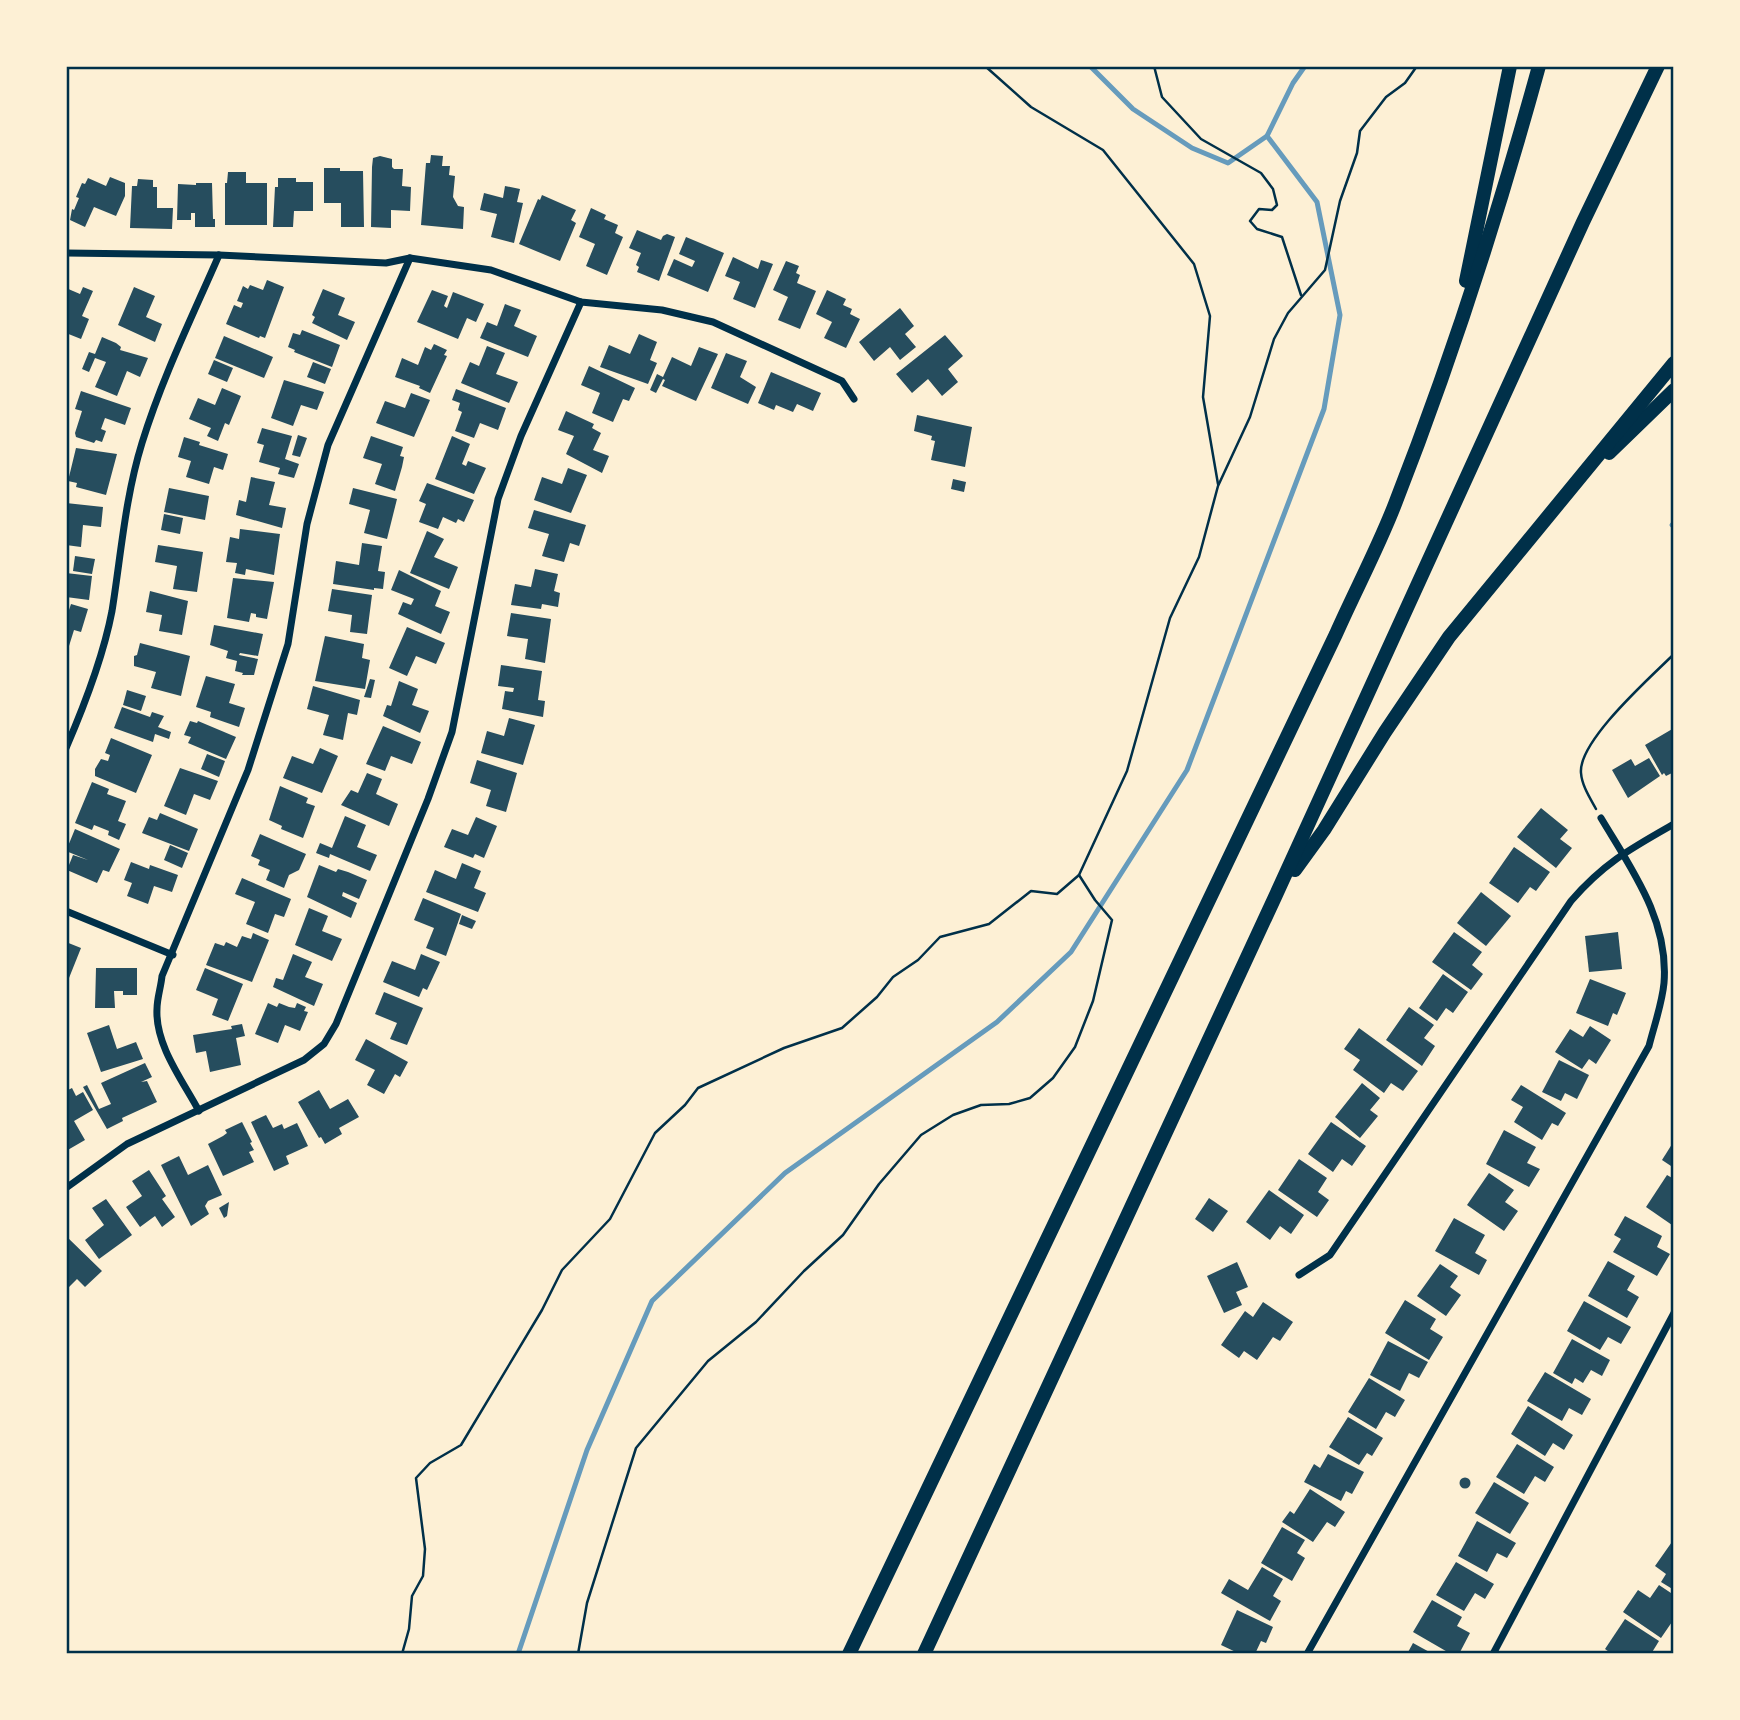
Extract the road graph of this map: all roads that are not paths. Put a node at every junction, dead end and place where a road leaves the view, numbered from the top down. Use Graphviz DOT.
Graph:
graph roads {
  1 [pos="1539,66"];
  2 [pos="1658,66"];
  3 [pos="1509,71"];
  4 [pos="66,253"];
  5 [pos="219,255"];
  6 [pos="410,258"];
  7 [pos="581,303"];
  8 [pos="1452,350"];
  9 [pos="1674,363"];
  10 [pos="1674,390"];
  11 [pos="854,399"];
  12 [pos="1562,497"];
  13 [pos="66,748"];
  14 [pos="1601,818"];
  15 [pos="1674,824"];
  16 [pos="1622,853"];
  17 [pos="1275,897"];
  18 [pos="66,911"];
  19 [pos="173,955"];
  20 [pos="199,1111"];
  21 [pos="66,1188"];
  22 [pos="1299,1275"];
  23 [pos="1674,1313"];
  24 [pos="849,1654"];
  25 [pos="924,1654"];
  26 [pos="1307,1654"];
  27 [pos="1493,1654"];
  1 -- 8 [label="highway"];
  2 -- 17 [label="highway"];
  3 -- 8 [label="highway"];
  4 -- 5 [label="street"];
  5 -- 6 [label="street"];
  5 -- 13 [label="street"];
  6 -- 7 [label="street"];
  6 -- 19 [label="street"];
  7 -- 11 [label="street"];
  7 -- 20 [label="street"];
  8 -- 24 [label="highway"];
  9 -- 12 [label="highway"];
  10 -- 12 [label="highway"];
  12 -- 17 [label="highway"];
  14 -- 16 [label="street"];
  15 -- 16 [label="street"];
  16 -- 22 [label="street"];
  16 -- 26 [label="street"];
  17 -- 25 [label="highway"];
  18 -- 19 [label="street"];
  19 -- 20 [label="street"];
  20 -- 21 [label="street"];
  23 -- 27 [label="street"];
}
